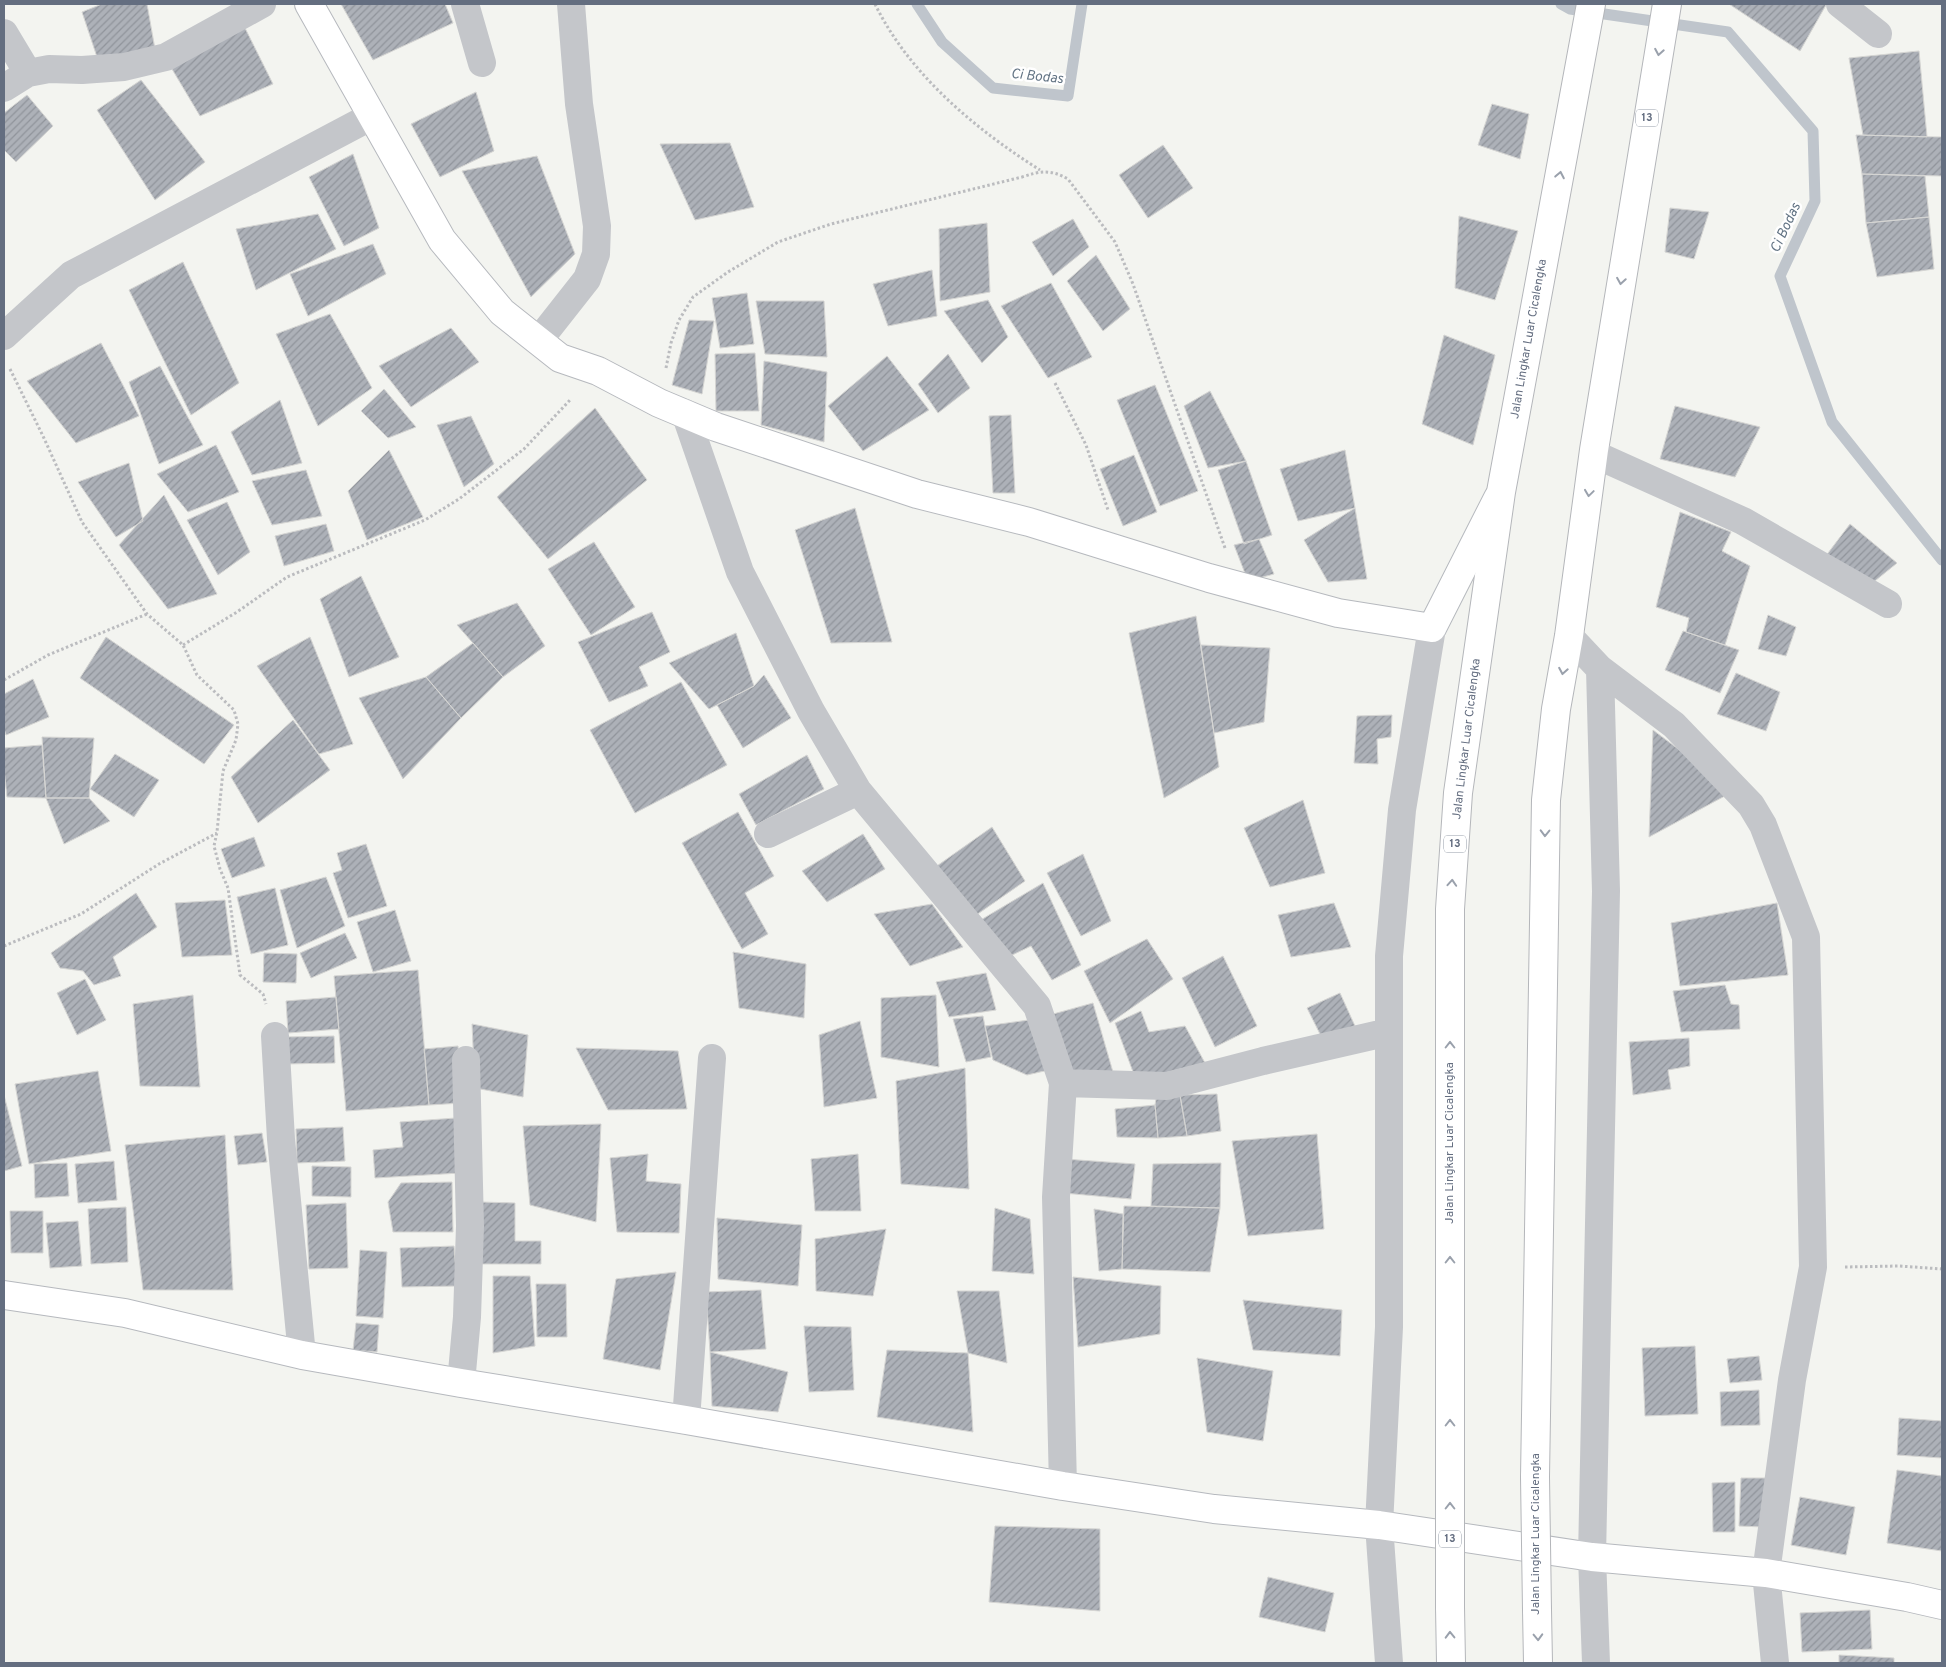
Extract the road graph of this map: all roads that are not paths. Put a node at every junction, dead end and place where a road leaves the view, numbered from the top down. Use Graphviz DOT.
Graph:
graph roads {
  1 [pos="262,4"];
  2 [pos="308,4"];
  3 [pos="465,4"];
  4 [pos="571,4"];
  5 [pos="1592,4"];
  6 [pos="1667,4"];
  7 [pos="1840,4"];
  8 [pos="4,33"];
  9 [pos="1878,34"];
  10 [pos="482,63"];
  11 [pos="28,73"];
  12 [pos="4,88"];
  13 [pos="372,116"];
  14 [pos="4,336"];
  15 [pos="539,340"];
  16 [pos="685,414"];
  17 [pos="1594,454"];
  18 [pos="1501,492"];
  19 [pos="1888,604"];
  20 [pos="1432,628"];
  21 [pos="1569,636"];
  22 [pos="1600,669"];
  23 [pos="858,791"];
  24 [pos="768,834"];
  25 [pos="1389,1032"];
  26 [pos="276,1036"];
  27 [pos="712,1058"];
  28 [pos="466,1060"];
  29 [pos="1063,1083"];
  30 [pos="4,1295"];
  31 [pos="302,1355"];
  32 [pos="461,1383"];
  33 [pos="686,1420"];
  34 [pos="1063,1486"];
  35 [pos="1379,1525"];
  36 [pos="1592,1557"];
  37 [pos="1766,1573"];
  38 [pos="1942,1606"];
  39 [pos="1389,1663"];
  40 [pos="1451,1663"];
  41 [pos="1538,1663"];
  42 [pos="1596,1663"];
  43 [pos="1775,1663"];
  1 -- 11 [label="street"];
  2 -- 13 [label="main road"];
  3 -- 10 [label="street"];
  4 -- 15 [label="street"];
  18 -- 5 [label="main road, Jalan Lingkar Luar Cicalengka / 13, one-way"];
  6 -- 17 [label="main road, Jalan Lingkar Luar Cicalengka / 13, one-way"];
  7 -- 9 [label="street"];
  8 -- 11 [label="street"];
  11 -- 12 [label="street"];
  13 -- 14 [label="street"];
  13 -- 15 [label="main road"];
  15 -- 16 [label="main road"];
  16 -- 20 [label="main road"];
  16 -- 23 [label="street"];
  17 -- 19 [label="street"];
  17 -- 21 [label="main road, Jalan Lingkar Luar Cicalengka / 13, one-way"];
  18 -- 20 [label="main road"];
  40 -- 18 [label="main road, Jalan Lingkar Luar Cicalengka / 13, one-way, bridge"];
  20 -- 25 [label="street"];
  21 -- 22 [label="street"];
  21 -- 41 [label="main road, Jalan Lingkar Luar Cicalengka / 13, one-way, bridge"];
  22 -- 36 [label="street"];
  22 -- 37 [label="street"];
  23 -- 24 [label="street"];
  23 -- 29 [label="street"];
  25 -- 29 [label="street"];
  25 -- 35 [label="street"];
  26 -- 31 [label="street"];
  27 -- 33 [label="street"];
  28 -- 32 [label="street"];
  29 -- 34 [label="street"];
  30 -- 31 [label="main road"];
  31 -- 32 [label="main road"];
  32 -- 33 [label="main road"];
  33 -- 34 [label="main road"];
  34 -- 35 [label="main road"];
  35 -- 36 [label="main road"];
  35 -- 39 [label="street"];
  36 -- 37 [label="main road"];
  36 -- 42 [label="street"];
  37 -- 38 [label="main road"];
  37 -- 43 [label="street"];
}
